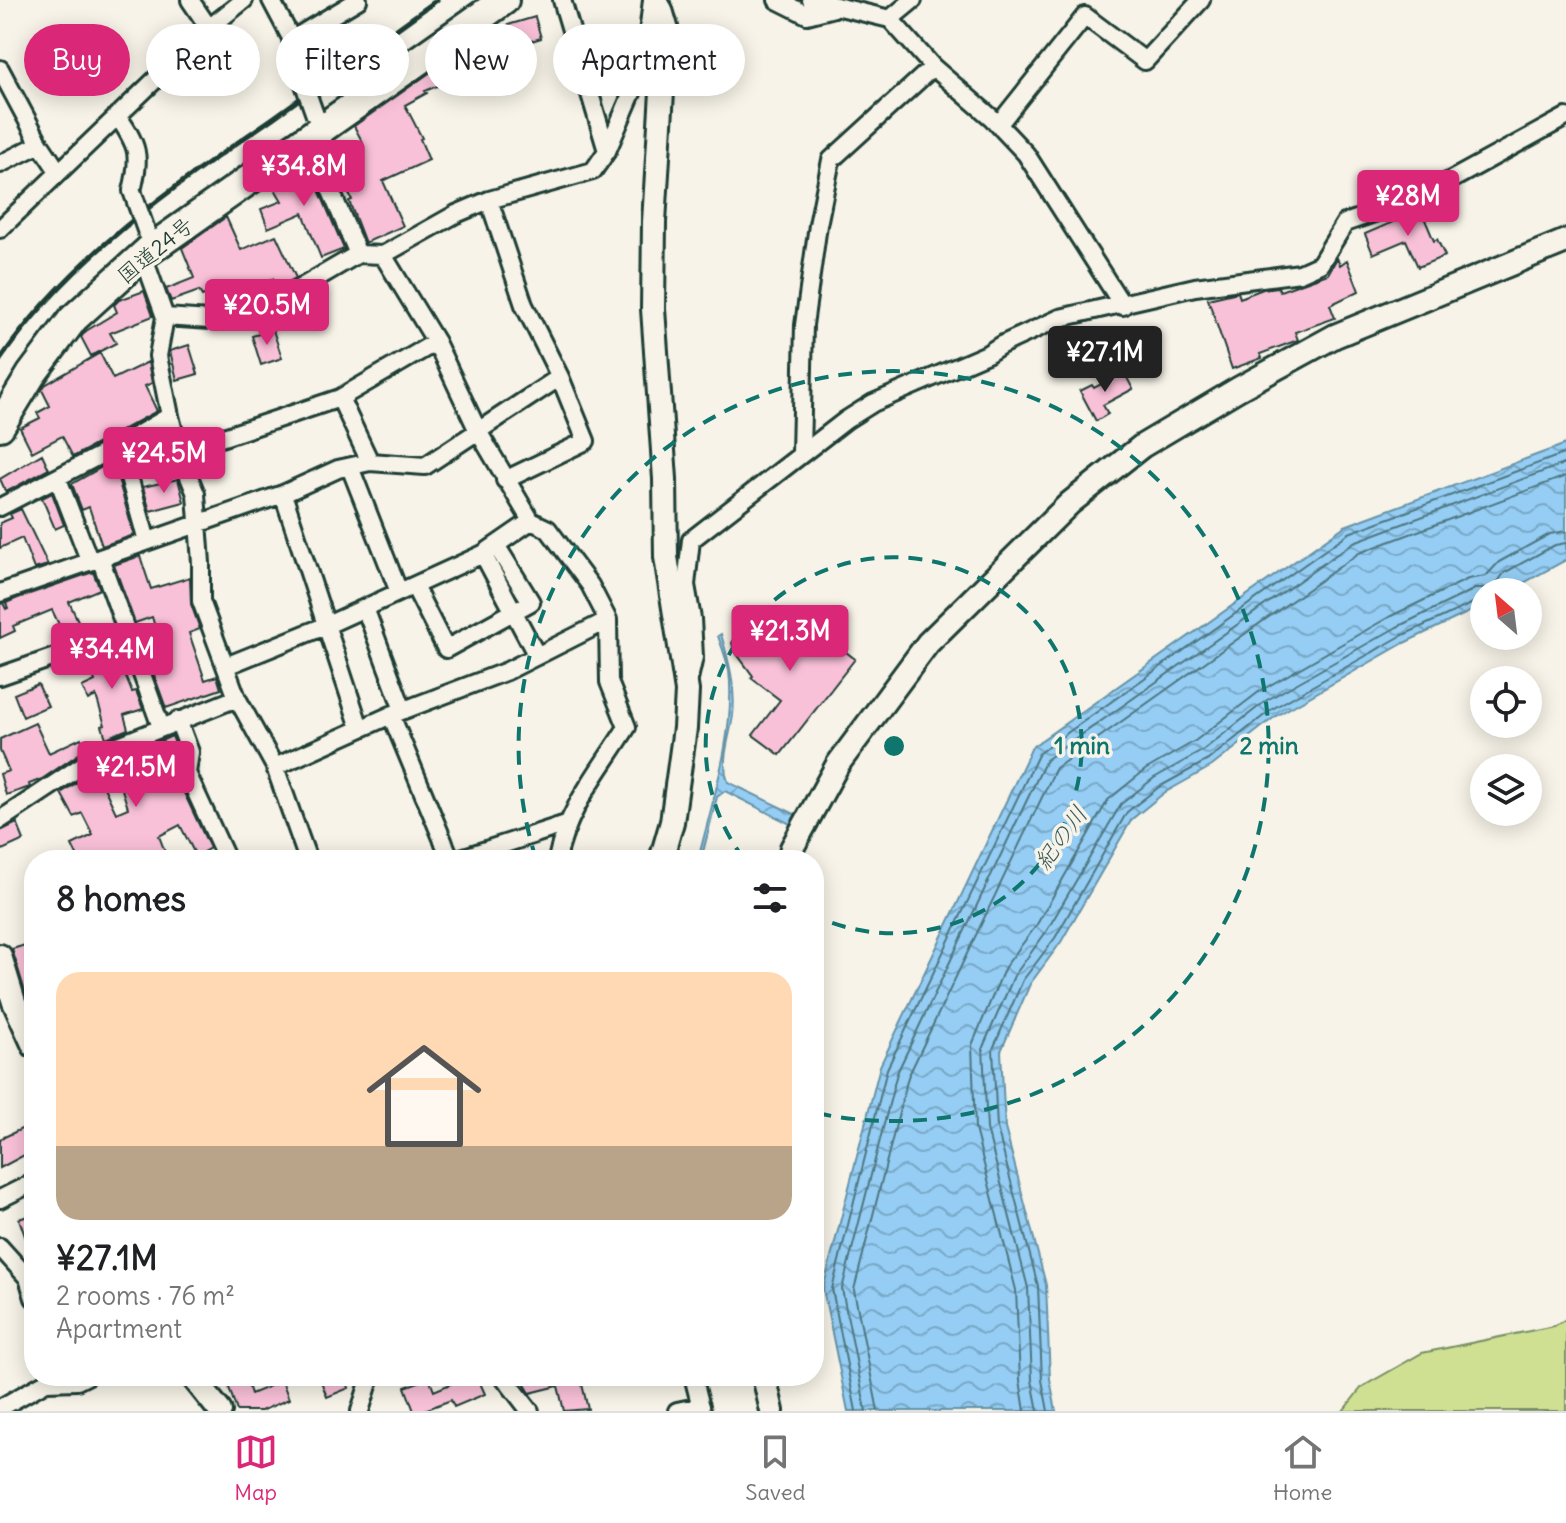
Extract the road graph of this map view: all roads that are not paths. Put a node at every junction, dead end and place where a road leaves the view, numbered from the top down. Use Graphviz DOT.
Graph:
graph roads {
  1 [pos="190,0"];
  2 [pos="244,0"];
  3 [pos="271,0"];
  4 [pos="358,0"];
  5 [pos="504,0"];
  6 [pos="562,0"];
  7 [pos="654,0"];
  8 [pos="777,0"];
  9 [pos="811,0"];
  10 [pos="913,0"];
  11 [pos="1201,0"];
  12 [pos="839,6"];
  13 [pos="890,19"];
  14 [pos="206,24"];
  15 [pos="214,24"];
  16 [pos="283,24"];
  17 [pos="318,24"];
  18 [pos="933,67"];
  19 [pos="0,69"];
  20 [pos="146,88"];
  21 [pos="309,96"];
  22 [pos="117,115"];
  23 [pos="1566,117"];
  24 [pos="318,121"];
  25 [pos="999,124"];
  26 [pos="40,144"];
  27 [pos="607,151"];
  28 [pos="0,164"];
  29 [pos="58,171"];
  30 [pos="489,200"];
  31 [pos="0,229"];
  32 [pos="1566,241"];
  33 [pos="147,242"];
  34 [pos="358,254"];
  35 [pos="383,255"];
  36 [pos="1123,306"];
  37 [pos="165,317"];
  38 [pos="436,342"];
  39 [pos="560,377"];
  40 [pos="340,398"];
  41 [pos="170,416"];
  42 [pos="0,426"];
  43 [pos="478,431"];
  44 [pos="120,445"];
  45 [pos="179,452"];
  46 [pos="801,453"];
  47 [pos="370,462"];
  48 [pos="350,467"];
  49 [pos="58,479"];
  50 [pos="505,480"];
  51 [pos="283,494"];
  52 [pos="0,507"];
  53 [pos="531,521"];
  54 [pos="198,524"];
  55 [pos="147,541"];
  56 [pos="489,550"];
  57 [pos="95,560"];
  58 [pos="406,589"];
  59 [pos="0,593"];
  60 [pos="365,608"];
  61 [pos="513,613"];
  62 [pos="608,620"];
  63 [pos="325,626"];
  64 [pos="127,632"];
  65 [pos="537,656"];
  66 [pos="226,666"];
  67 [pos="0,676"];
  68 [pos="687,691"];
  69 [pos="237,698"];
  70 [pos="397,713"];
  71 [pos="178,720"];
  72 [pos="161,727"];
  73 [pos="360,728"];
  74 [pos="275,767"];
  75 [pos="0,820"];
  76 [pos="566,824"];
  77 [pos="222,850"];
  78 [pos="304,850"];
  79 [pos="449,850"];
  80 [pos="484,850"];
  81 [pos="560,850"];
  82 [pos="664,850"];
  83 [pos="792,850"];
  84 [pos="0,956"];
  85 [pos="7,1004"];
  86 [pos="24,1025"];
  87 [pos="24,1187"];
  88 [pos="0,1199"];
  89 [pos="0,1247"];
  90 [pos="24,1274"];
  91 [pos="39,1386"];
  92 [pos="200,1386"];
  93 [pos="368,1386"];
  94 [pos="511,1386"];
  95 [pos="696,1386"];
  96 [pos="766,1386"];
  97 [pos="0,1408"];
  98 [pos="701,1408"];
  99 [pos="220,1411"];
  100 [pos="360,1411"];
  101 [pos="530,1411"];
  102 [pos="677,1411"];
  103 [pos="772,1411"];
  1 -- 14 [label="street"];
  2 -- 15 [label="street"];
  3 -- 16 [label="street"];
  4 -- 17 [label="street"];
  5 -- 24 [label="highway, 国道24号"];
  6 -- 27 [label="street"];
  7 -- 27 [label="street"];
  7 -- 68 [label="street"];
  8 -- 12 [label="street"];
  9 -- 12 [label="street"];
  10 -- 13 [label="street"];
  11 -- 25 [label="street"];
  12 -- 13 [label="street"];
  13 -- 18 [label="street"];
  18 -- 25 [label="street"];
  18 -- 46 [label="street"];
  19 -- 26 [label="street"];
  20 -- 22 [label="street"];
  21 -- 24 [label="street, bridge"];
  22 -- 29 [label="street"];
  22 -- 33 [label="street, bridge"];
  23 -- 36 [label="street"];
  24 -- 33 [label="highway, 国道24号"];
  24 -- 34 [label="street"];
  25 -- 36 [label="street"];
  26 -- 28 [label="street"];
  26 -- 29 [label="street"];
  27 -- 30 [label="street"];
  29 -- 31 [label="street"];
  30 -- 35 [label="street"];
  30 -- 39 [label="street"];
  32 -- 83 [label="street"];
  33 -- 37 [label="street"];
  33 -- 42 [label="highway, 国道24号"];
  34 -- 35 [label="street"];
  34 -- 37 [label="street"];
  35 -- 38 [label="street"];
  36 -- 46 [label="street"];
  37 -- 41 [label="street"];
  38 -- 40 [label="street"];
  38 -- 43 [label="street"];
  39 -- 43 [label="street"];
  39 -- 50 [label="street"];
  40 -- 45 [label="street"];
  40 -- 47 [label="street"];
  41 -- 44 [label="street"];
  41 -- 45 [label="street"];
  43 -- 47 [label="street"];
  43 -- 50 [label="street"];
  44 -- 49 [label="street"];
  44 -- 55 [label="street"];
  45 -- 54 [label="street"];
  46 -- 68 [label="street"];
  47 -- 48 [label="street"];
  48 -- 51 [label="street"];
  48 -- 58 [label="street"];
  49 -- 52 [label="street"];
  49 -- 57 [label="street"];
  50 -- 53 [label="street"];
  51 -- 54 [label="street"];
  51 -- 63 [label="street"];
  53 -- 56 [label="street"];
  53 -- 62 [label="street"];
  54 -- 55 [label="street"];
  54 -- 66 [label="street"];
  55 -- 57 [label="street"];
  56 -- 58 [label="street"];
  56 -- 61 [label="street"];
  57 -- 59 [label="street"];
  57 -- 64 [label="street"];
  58 -- 60 [label="street"];
  58 -- 61 [label="street"];
  60 -- 63 [label="street"];
  60 -- 70 [label="street"];
  61 -- 65 [label="street"];
  62 -- 65 [label="street"];
  62 -- 76 [label="street"];
  63 -- 66 [label="street"];
  63 -- 73 [label="street"];
  64 -- 67 [label="street"];
  64 -- 72 [label="street"];
  65 -- 70 [label="street"];
  66 -- 69 [label="street"];
  68 -- 82 [label="street"];
  69 -- 71 [label="street"];
  69 -- 74 [label="street"];
  70 -- 73 [label="street"];
  70 -- 79 [label="street"];
  71 -- 72 [label="street"];
  71 -- 77 [label="street"];
  72 -- 75 [label="street"];
  73 -- 74 [label="street"];
  74 -- 78 [label="street"];
  76 -- 80 [label="street"];
  76 -- 81 [label="street"];
  84 -- 85 [label="street"];
  85 -- 86 [label="street"];
  87 -- 88 [label="street"];
  89 -- 90 [label="street"];
  91 -- 97 [label="street"];
  92 -- 99 [label="street"];
  93 -- 100 [label="street"];
  94 -- 101 [label="street"];
  95 -- 98 [label="street"];
  96 -- 103 [label="street"];
  98 -- 102 [label="street"];
}
